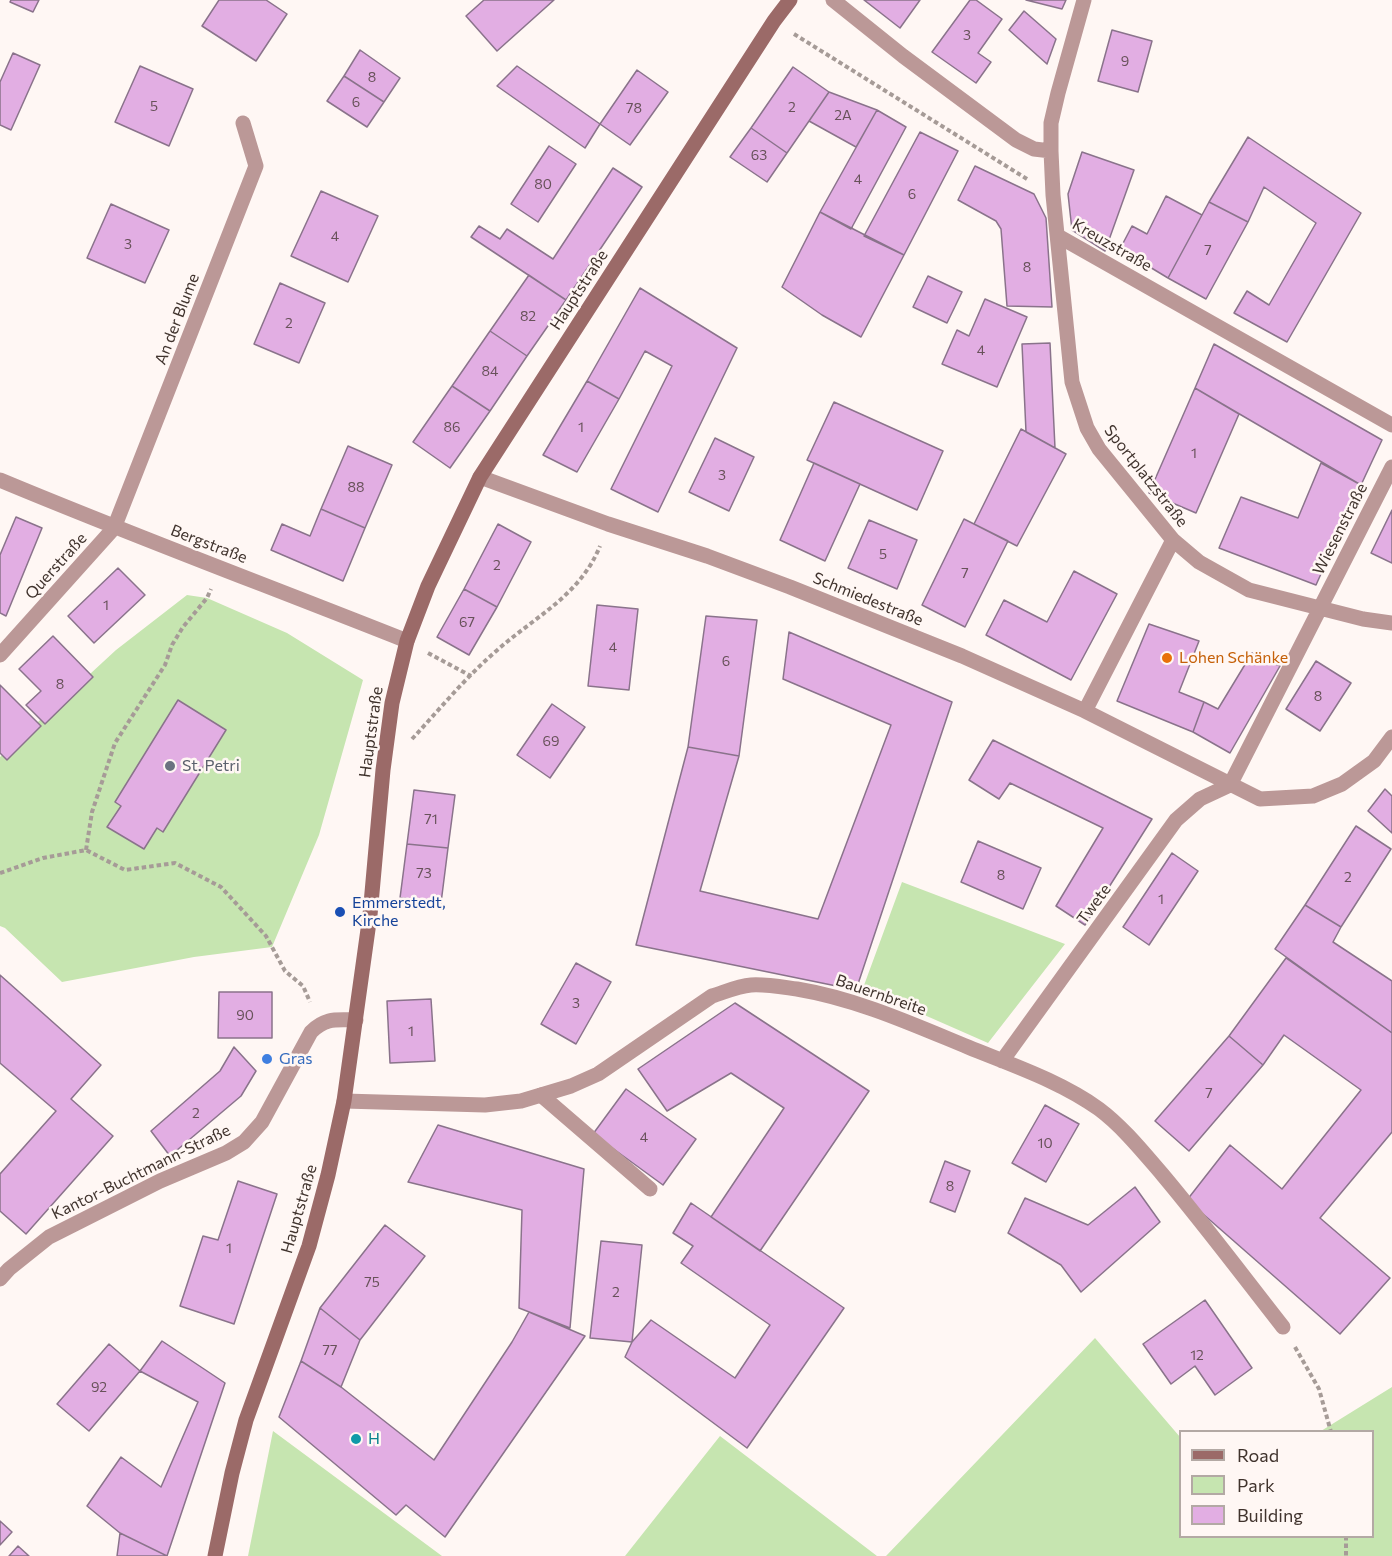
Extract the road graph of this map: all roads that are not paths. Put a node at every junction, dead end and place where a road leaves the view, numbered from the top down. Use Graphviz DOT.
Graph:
graph roads {
  1 [pos="790,0"];
  2 [pos="833,0"];
  3 [pos="1084,0"];
  4 [pos="243,123"];
  5 [pos="1051,151"];
  6 [pos="1058,236"];
  7 [pos="1392,424"];
  8 [pos="1392,467"];
  9 [pos="480,477"];
  10 [pos="0,480"];
  11 [pos="114,528"];
  12 [pos="1173,540"];
  13 [pos="1320,607"];
  14 [pos="1392,623"];
  15 [pos="406,641"];
  16 [pos="0,655"];
  17 [pos="1086,711"];
  18 [pos="1392,737"];
  19 [pos="1230,785"];
  20 [pos="356,1020"];
  21 [pos="1002,1061"];
  22 [pos="541,1095"];
  23 [pos="344,1101"];
  24 [pos="650,1189"];
  25 [pos="0,1279"];
  26 [pos="1283,1327"];
  27 [pos="214,1556"];
  1 -- 9 [label="main road, Hauptstraße"];
  2 -- 5 [label="street"];
  3 -- 5 [label="street, Kreuzstraße"];
  4 -- 11 [label="street, An der Blume"];
  5 -- 6 [label="street, Kreuzstraße"];
  6 -- 7 [label="street, Kreuzstraße"];
  6 -- 12 [label="street, Sportplatzstraße"];
  8 -- 13 [label="street, Wiesenstraße"];
  9 -- 15 [label="main road, Hauptstraße"];
  9 -- 17 [label="street, Schmiedestraße"];
  10 -- 11 [label="street, Bergstraße"];
  11 -- 15 [label="street, Bergstraße"];
  11 -- 16 [label="street, Querstraße"];
  12 -- 13 [label="street, Sportplatzstraße"];
  12 -- 17 [label="street"];
  13 -- 14 [label="street, Sportplatzstraße"];
  13 -- 19 [label="street, Wiesenstraße"];
  15 -- 20 [label="main road, Hauptstraße"];
  17 -- 19 [label="street, Schmiedestraße"];
  18 -- 19 [label="street, Schmiedestraße"];
  19 -- 21 [label="street, Twete"];
  20 -- 23 [label="main road, Hauptstraße"];
  20 -- 25 [label="street, Kantor-Buchtmann-Straße"];
  21 -- 22 [label="street, Bauernbreite"];
  21 -- 26 [label="street, Bauernbreite"];
  22 -- 23 [label="street, Bauernbreite"];
  22 -- 24 [label="street"];
  23 -- 27 [label="main road, Hauptstraße"];
}
